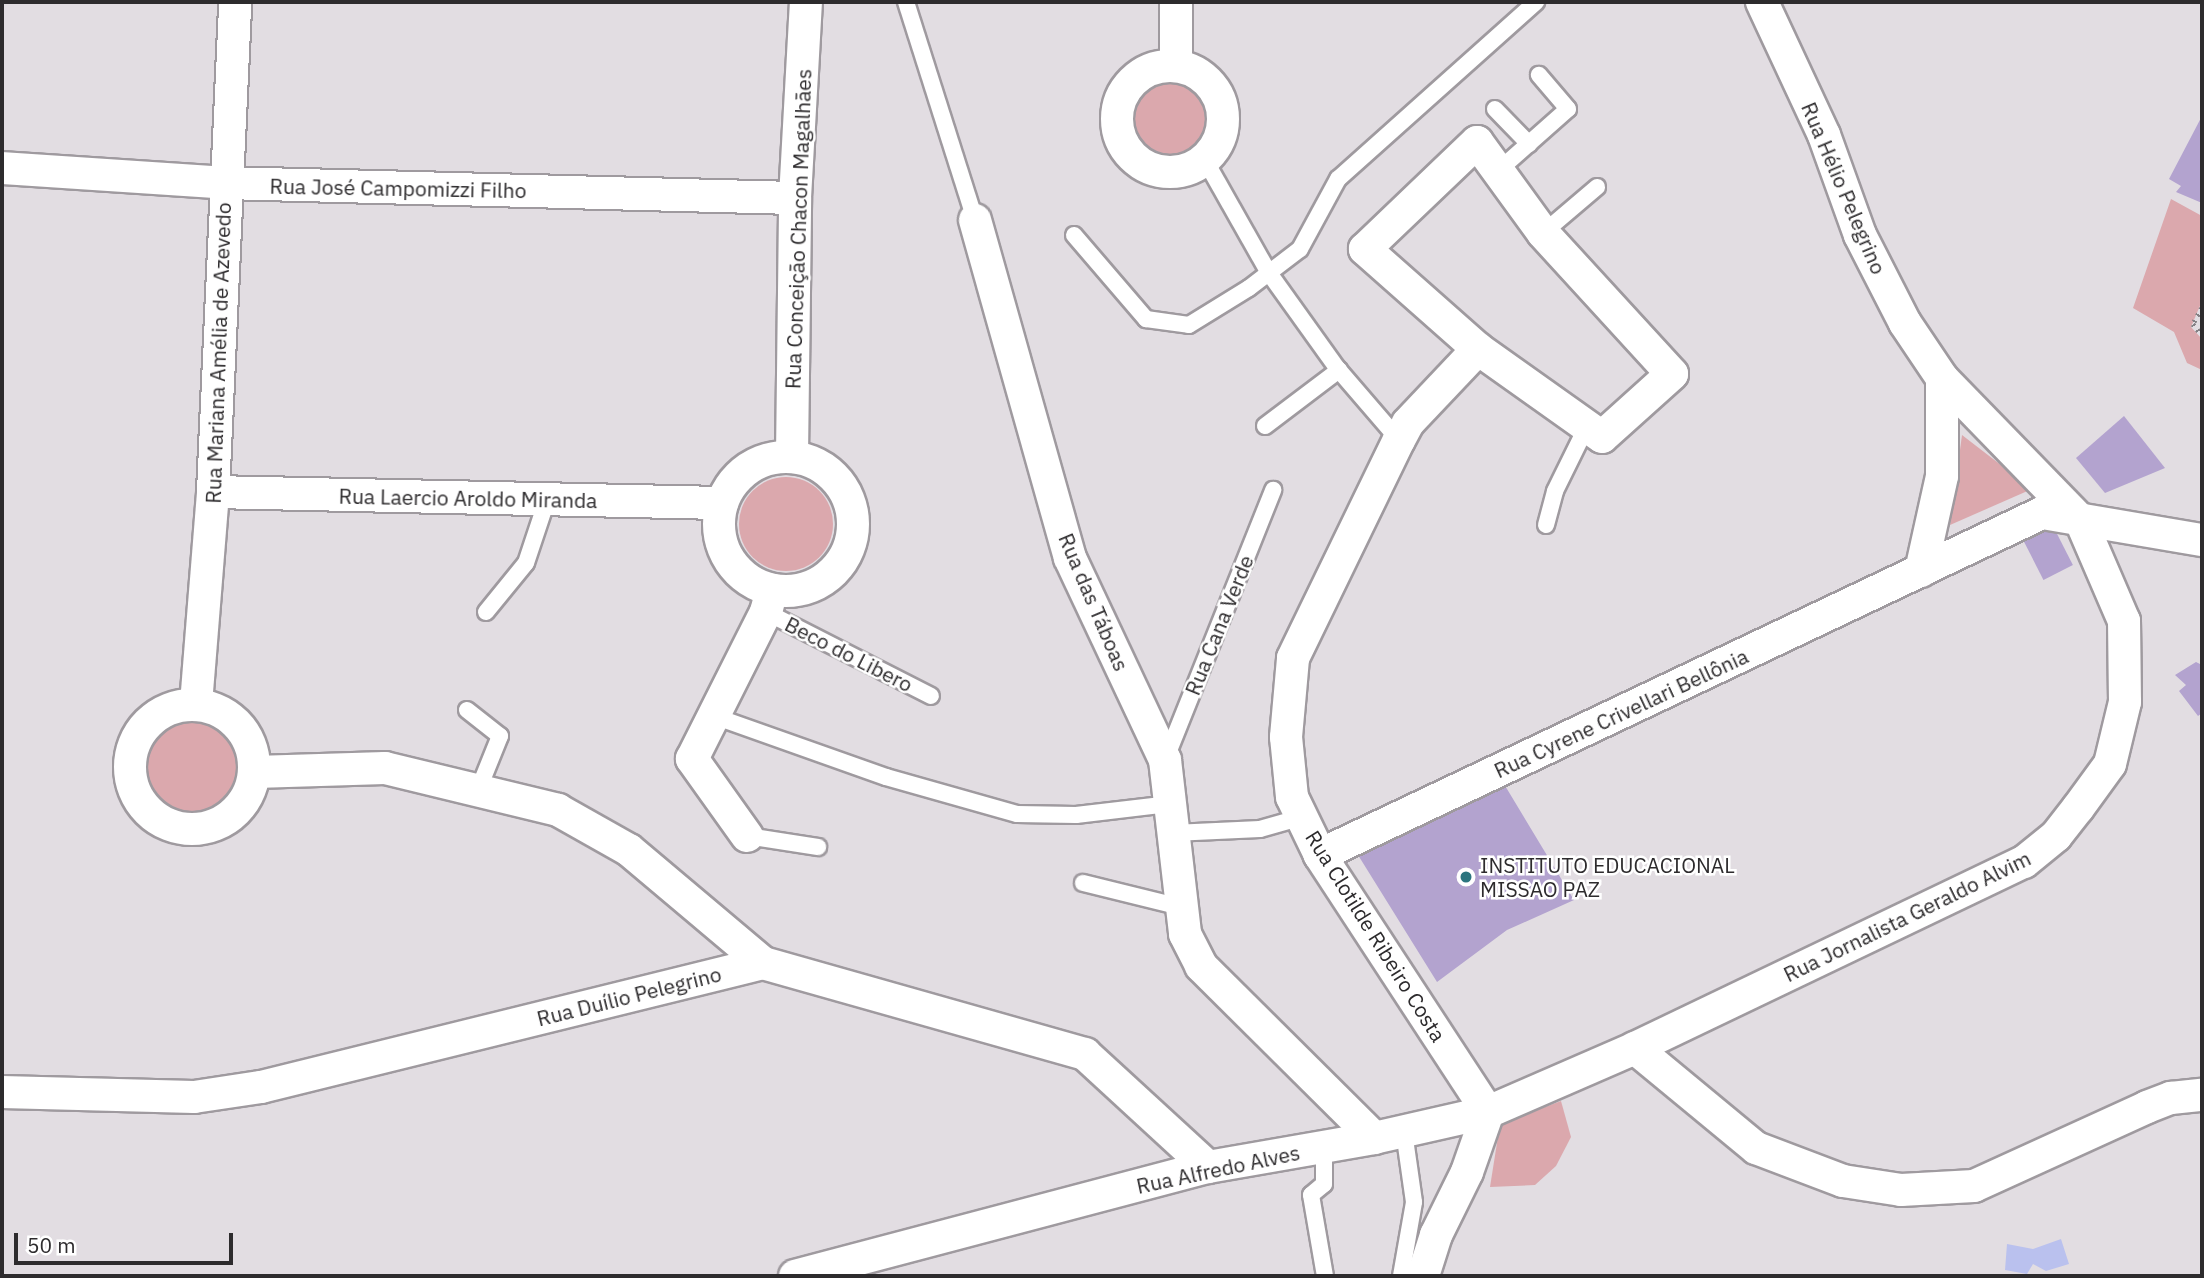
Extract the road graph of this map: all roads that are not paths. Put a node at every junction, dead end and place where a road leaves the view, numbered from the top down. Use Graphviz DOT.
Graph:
graph roads {
  1 [pos="235,2"];
  2 [pos="806,2"];
  3 [pos="906,2"];
  4 [pos="1176,2"];
  5 [pos="1536,2"];
  6 [pos="1762,2"];
  7 [pos="1176,66"];
  8 [pos="1539,75"];
  9 [pos="1495,109"];
  10 [pos="1529,144"];
  11 [pos="1205,160"];
  12 [pos="2,168"];
  13 [pos="1499,170"];
  14 [pos="225,183"];
  15 [pos="1597,187"];
  16 [pos="795,198"];
  17 [pos="975,220"];
  18 [pos="1543,233"];
  19 [pos="1074,235"];
  20 [pos="1269,273"];
  21 [pos="1478,349"];
  22 [pos="1339,370"];
  23 [pos="1942,378"];
  24 [pos="1265,426"];
  25 [pos="1586,428"];
  26 [pos="1399,440"];
  27 [pos="792,456"];
  28 [pos="1273,491"];
  29 [pos="214,492"];
  30 [pos="547,500"];
  31 [pos="722,503"];
  32 [pos="2081,521"];
  33 [pos="1546,525"];
  34 [pos="2202,540"];
  35 [pos="1922,571"];
  36 [pos="769,601"];
  37 [pos="486,612"];
  38 [pos="931,696"];
  39 [pos="196,704"];
  40 [pos="467,710"];
  41 [pos="711,715"];
  42 [pos="1165,760"];
  43 [pos="255,772"];
  44 [pos="479,788"];
  45 [pos="1302,817"];
  46 [pos="1171,818"];
  47 [pos="747,836"];
  48 [pos="818,847"];
  49 [pos="1320,855"];
  50 [pos="1083,883"];
  51 [pos="1181,907"];
  52 [pos="763,963"];
  53 [pos="1635,1048"];
  54 [pos="2,1092"];
  55 [pos="2202,1095"];
  56 [pos="1488,1112"];
  57 [pos="1389,1135"];
  58 [pos="1324,1147"];
  59 [pos="1208,1167"];
  60 [pos="795,1276"];
  61 [pos="1325,1276"];
  62 [pos="1401,1276"];
  63 [pos="1423,1276"];
  1 -- 14 [label="street, Rua Mariana Amélia de Azevedo"];
  2 -- 16 [label="street, Rua Conceição Chacon Magalhães"];
  3 -- 17 [label="lane, Rua das Táboas"];
  4 -- 7 [label="street"];
  5 -- 20 [label="lane"];
  6 -- 23 [label="street, Rua Hélio Pelegrino"];
  7 -- 11 [label="street"];
  7 -- 11 [label="street"];
  8 -- 10 [label="lane"];
  9 -- 10 [label="lane"];
  10 -- 13 [label="lane"];
  11 -- 20 [label="lane"];
  12 -- 14 [label="street, Rua José Campomizzi Filho"];
  13 -- 18 [label="street"];
  13 -- 21 [label="street"];
  14 -- 16 [label="street, Rua José Campomizzi Filho"];
  14 -- 29 [label="street, Rua Mariana Amélia de Azevedo"];
  15 -- 18 [label="lane"];
  16 -- 27 [label="street, Rua Conceição Chacon Magalhães"];
  17 -- 42 [label="street, Rua das Táboas"];
  18 -- 25 [label="street"];
  19 -- 20 [label="lane"];
  20 -- 22 [label="lane"];
  21 -- 25 [label="street"];
  21 -- 26 [label="street, Rua Clotilde Ribeiro Costa"];
  22 -- 24 [label="lane"];
  22 -- 26 [label="lane"];
  23 -- 32 [label="street, Rua Hélio Pelegrino"];
  23 -- 35 [label="street"];
  25 -- 33 [label="lane"];
  26 -- 45 [label="street, Rua Clotilde Ribeiro Costa"];
  27 -- 31 [label="street"];
  27 -- 36 [label="street"];
  28 -- 42 [label="lane, Rua Cana Verde"];
  29 -- 30 [label="street, Rua Laercio Aroldo Miranda"];
  29 -- 39 [label="street, Rua Mariana Amélia de Azevedo"];
  30 -- 31 [label="street, Rua Laercio Aroldo Miranda"];
  30 -- 37 [label="lane"];
  31 -- 36 [label="street"];
  32 -- 34 [label="street, Rua Cyrene Crivellari Bellônia"];
  32 -- 35 [label="street, Rua Cyrene Crivellari Bellônia"];
  32 -- 53 [label="street, Rua Jornalista Geraldo Alvim"];
  35 -- 49 [label="street, Rua Cyrene Crivellari Bellônia"];
  36 -- 38 [label="lane, Beco do Libero"];
  36 -- 41 [label="street"];
  39 -- 43 [label="street"];
  39 -- 43 [label="street"];
  40 -- 44 [label="lane"];
  41 -- 46 [label="lane"];
  41 -- 47 [label="street"];
  42 -- 46 [label="street, Rua das Táboas"];
  43 -- 44 [label="street"];
  44 -- 52 [label="street"];
  45 -- 46 [label="lane"];
  45 -- 49 [label="street, Rua Clotilde Ribeiro Costa"];
  46 -- 51 [label="street, Rua das Táboas"];
  47 -- 48 [label="lane"];
  49 -- 56 [label="street, Rua Clotilde Ribeiro Costa"];
  50 -- 51 [label="lane"];
  51 -- 57 [label="street, Rua das Táboas"];
  52 -- 54 [label="street, Rua Duílio Pelegrino"];
  52 -- 59 [label="street, Rua Duílio Pelegrino"];
  53 -- 55 [label="street"];
  53 -- 56 [label="street, Rua Alfredo Alves"];
  56 -- 57 [label="street, Rua Alfredo Alves"];
  56 -- 63 [label="street"];
  57 -- 58 [label="street, Rua Alfredo Alves"];
  57 -- 62 [label="lane"];
  58 -- 59 [label="street, Rua Alfredo Alves"];
  58 -- 61 [label="lane"];
  59 -- 60 [label="street, Rua Alfredo Alves"];
}
